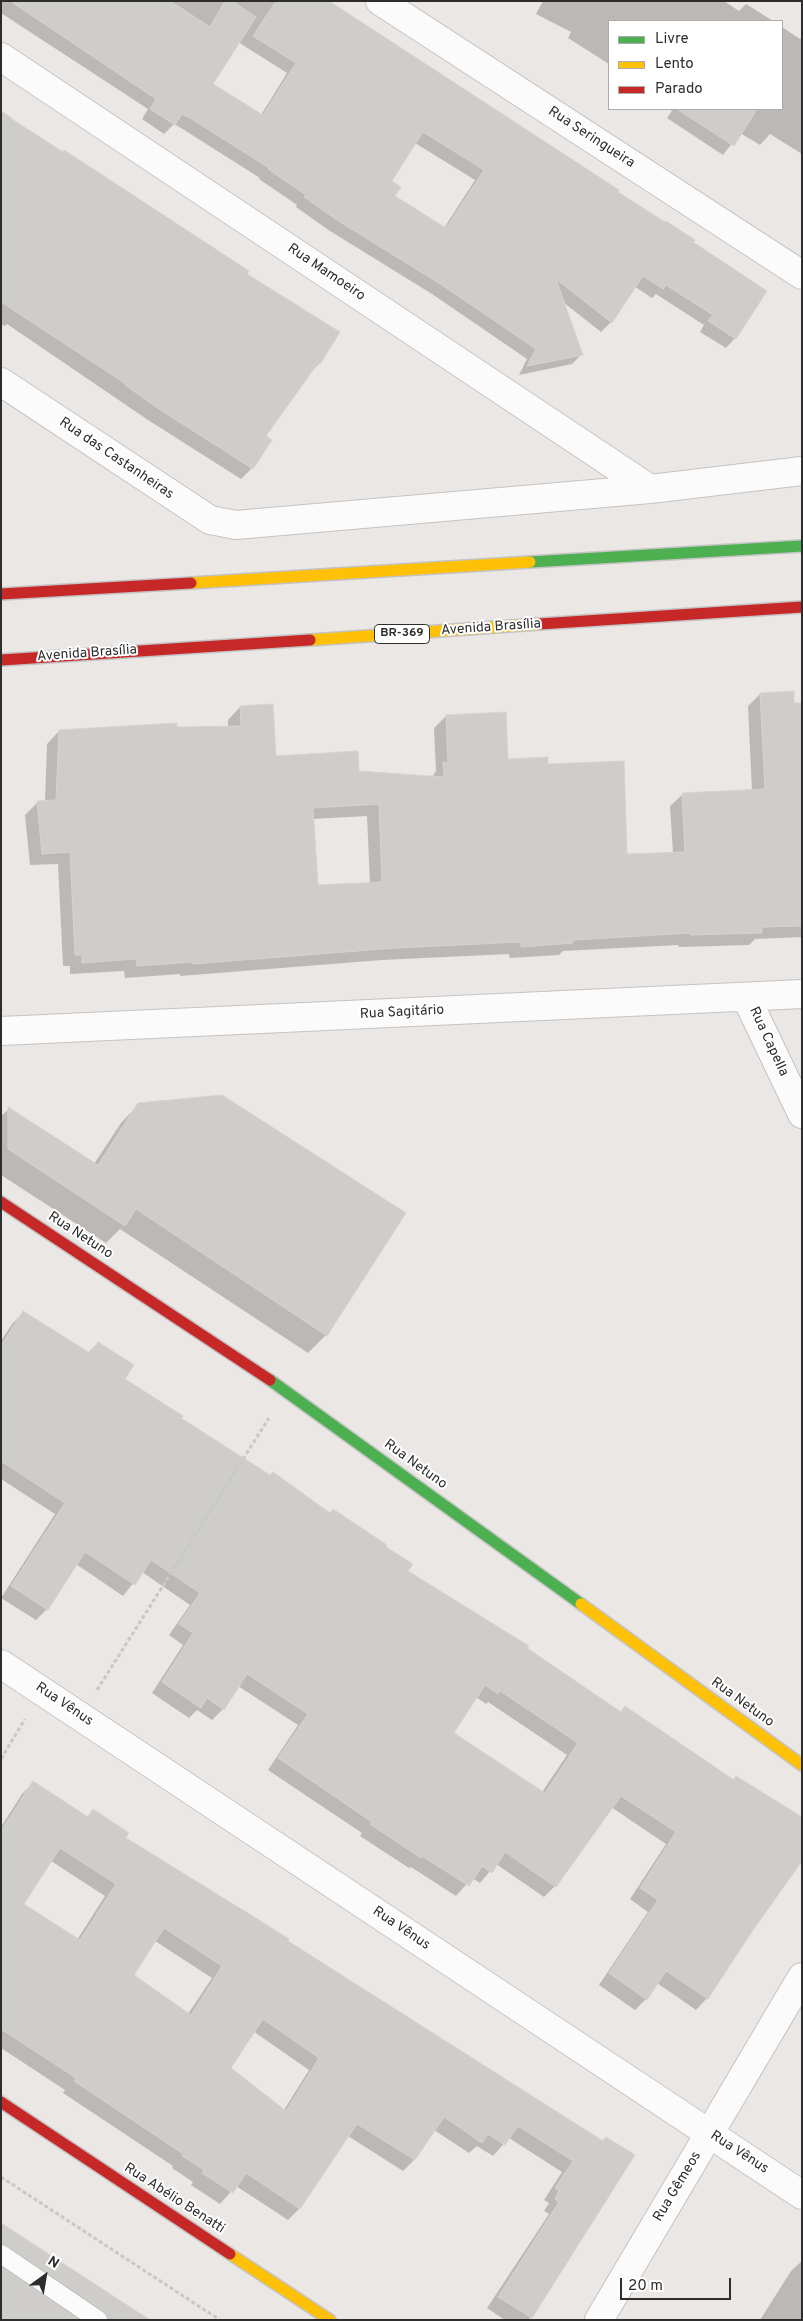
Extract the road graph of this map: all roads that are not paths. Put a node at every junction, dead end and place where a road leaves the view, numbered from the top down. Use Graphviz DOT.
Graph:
graph roads {
  1 [pos="380,1"];
  2 [pos="1,58"];
  3 [pos="802,275"];
  4 [pos="1,382"];
  5 [pos="802,471"];
  6 [pos="650,489"];
  7 [pos="802,546"];
  8 [pos="1,594"];
  9 [pos="802,608"];
  10 [pos="1,660"];
  11 [pos="802,994"];
  12 [pos="746,998"];
  13 [pos="1,1031"];
  14 [pos="802,1114"];
  15 [pos="1,1202"];
  16 [pos="1,1664"];
  17 [pos="802,1764"];
  18 [pos="802,1977"];
  19 [pos="1,2102"];
  20 [pos="710,2134"];
  21 [pos="802,2195"];
  22 [pos="1,2254"];
  23 [pos="98,2320"];
  24 [pos="330,2320"];
  25 [pos="599,2320"];
  1 -- 3 [label="street, Rua Seringueira"];
  2 -- 6 [label="street, Rua Mamoeiro"];
  4 -- 6 [label="street, Rua das Castanheiras"];
  5 -- 6 [label="street"];
  7 -- 8 [label="main road"];
  9 -- 10 [label="main road, Avenida Brasília / BR-369"];
  11 -- 12 [label="street, Rua Sagitário"];
  12 -- 13 [label="street, Rua Sagitário"];
  12 -- 14 [label="street, Rua Capella"];
  15 -- 17 [label="main road, Rua Netuno"];
  16 -- 20 [label="street, Rua Vênus"];
  18 -- 20 [label="street, Rua Gêmeos"];
  19 -- 24 [label="main road, Rua Abélio Benatti"];
  20 -- 21 [label="street, Rua Vênus"];
  20 -- 25 [label="street, Rua Gêmeos"];
  22 -- 23 [label="lane"];
}
